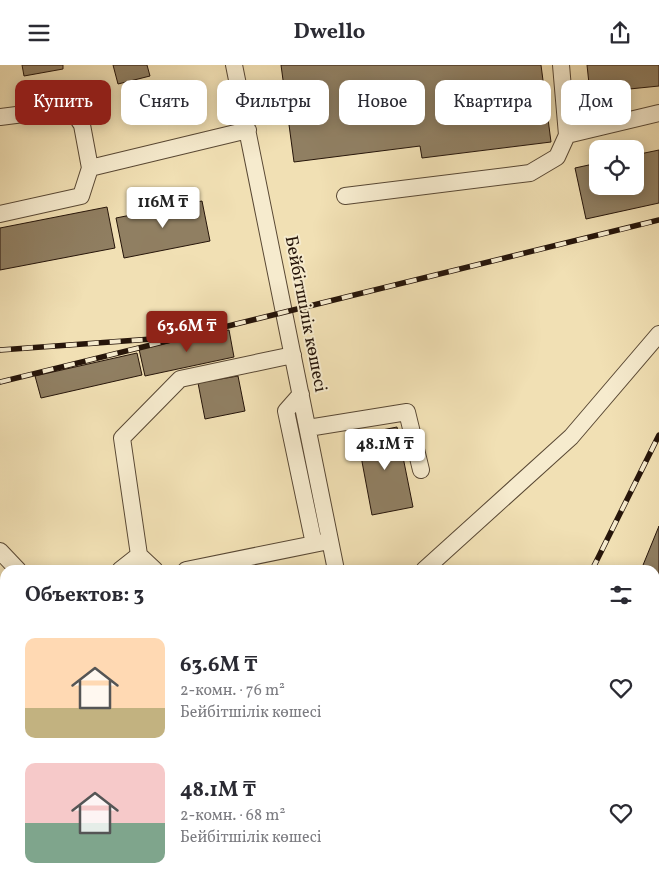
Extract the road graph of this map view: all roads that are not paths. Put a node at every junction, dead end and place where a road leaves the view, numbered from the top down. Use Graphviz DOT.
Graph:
graph roads {
  1 [pos="234,65"];
  2 [pos="561,65"];
  3 [pos="659,113"];
  4 [pos="0,117"];
  5 [pos="248,130"];
  6 [pos="567,135"];
  7 [pos="90,168"];
  8 [pos="345,196"];
  9 [pos="0,214"];
  10 [pos="659,334"];
  11 [pos="293,355"];
  12 [pos="301,394"];
  13 [pos="308,428"];
  14 [pos="421,471"];
  15 [pos="331,541"];
  16 [pos="314,544"];
  17 [pos="0,551"];
  18 [pos="139,555"];
  19 [pos="13,565"];
  20 [pos="126,565"];
  21 [pos="150,565"];
  22 [pos="211,565"];
  23 [pos="335,565"];
  24 [pos="430,565"];
  1 -- 5 [label="street, Бейбітшілік көшесі"];
  2 -- 6 [label="street"];
  3 -- 6 [label="street"];
  4 -- 7 [label="street"];
  5 -- 7 [label="street"];
  5 -- 11 [label="street, Бейбітшілік көшесі"];
  6 -- 8 [label="street"];
  7 -- 9 [label="street"];
  10 -- 24 [label="street"];
  11 -- 12 [label="street, Бейбітшілік көшесі"];
  11 -- 18 [label="street"];
  12 -- 13 [label="street, Бейбітшілік көшесі"];
  12 -- 16 [label="street"];
  13 -- 14 [label="street"];
  13 -- 15 [label="street, Бейбітшілік көшесі"];
  15 -- 16 [label="street"];
  15 -- 23 [label="street, Бейбітшілік көшесі"];
  16 -- 22 [label="street"];
  17 -- 19 [label="street"];
  18 -- 20 [label="street"];
  18 -- 21 [label="street"];
}
